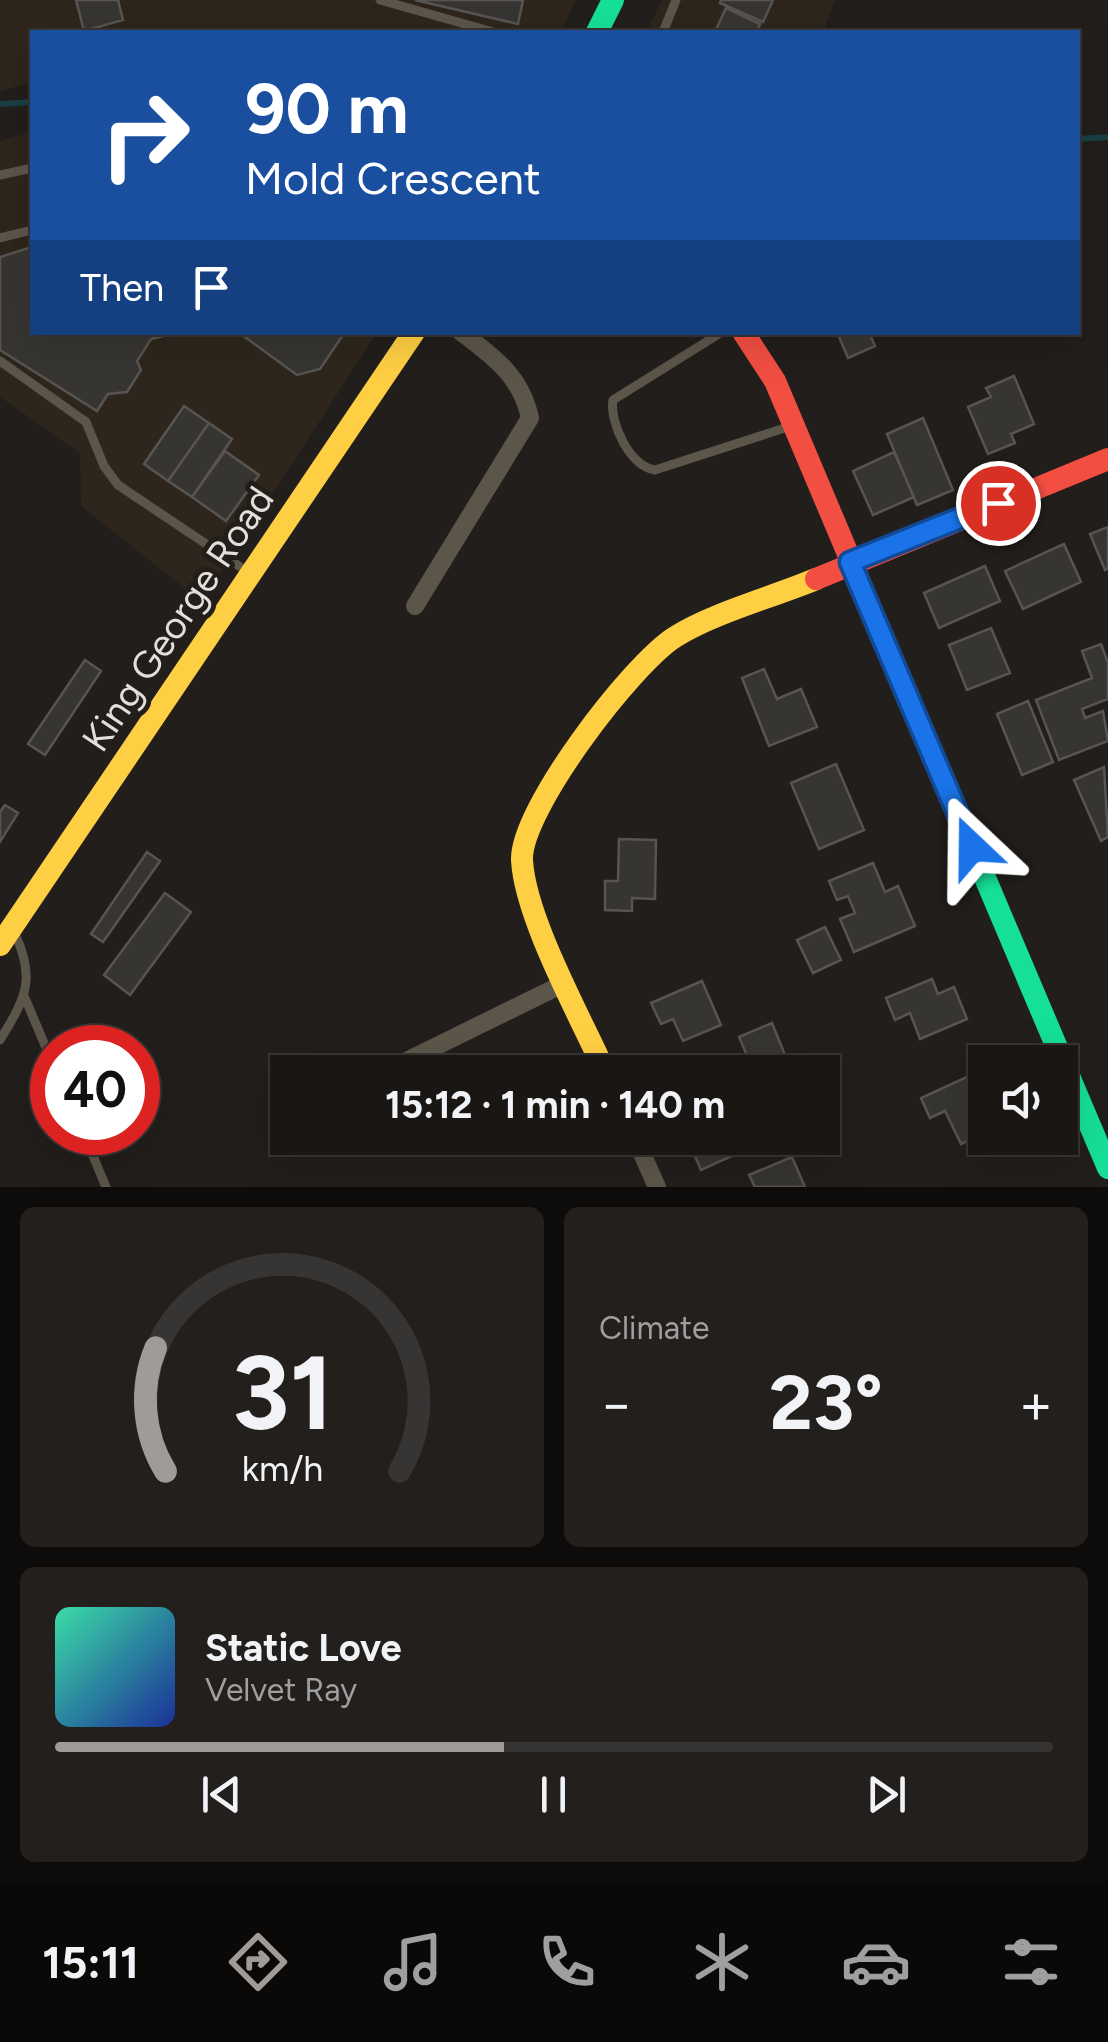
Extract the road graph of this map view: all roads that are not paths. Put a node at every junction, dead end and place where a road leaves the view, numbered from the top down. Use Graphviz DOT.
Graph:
graph roads {
  1 [pos="380,0"];
  2 [pos="613,0"];
  3 [pos="676,0"];
  4 [pos="486,30"];
  5 [pos="598,30"];
  6 [pos="663,30"];
  7 [pos="30,168"];
  8 [pos="0,175"];
  9 [pos="30,230"];
  10 [pos="0,238"];
  11 [pos="412,335"];
  12 [pos="465,335"];
  13 [pos="717,335"];
  14 [pos="745,335"];
  15 [pos="0,361"];
  16 [pos="794,425"];
  17 [pos="1108,458"];
  18 [pos="850,562"];
  19 [pos="251,574"];
  20 [pos="415,606"];
  21 [pos="6,936"];
  22 [pos="565,983"];
  23 [pos="25,998"];
  24 [pos="36,1025"];
  25 [pos="0,1040"];
  26 [pos="420,1055"];
  27 [pos="598,1055"];
  28 [pos="92,1155"];
  29 [pos="643,1155"];
  30 [pos="1108,1168"];
  31 [pos="106,1187"];
  32 [pos="658,1187"];
  1 -- 4 [label="lane"];
  2 -- 5 [label="street"];
  3 -- 6 [label="lane"];
  7 -- 8 [label="lane"];
  9 -- 10 [label="lane"];
  11 -- 19 [label="street, King George Road"];
  12 -- 20 [label="street"];
  13 -- 16 [label="lane"];
  14 -- 16 [label="street"];
  15 -- 19 [label="lane"];
  16 -- 18 [label="street"];
  17 -- 18 [label="street"];
  18 -- 22 [label="street"];
  18 -- 30 [label="street"];
  19 -- 21 [label="street, King George Road"];
  21 -- 23 [label="lane"];
  22 -- 26 [label="street"];
  22 -- 27 [label="street"];
  23 -- 24 [label="lane"];
  23 -- 25 [label="lane"];
  28 -- 31 [label="lane"];
  29 -- 32 [label="street"];
}
